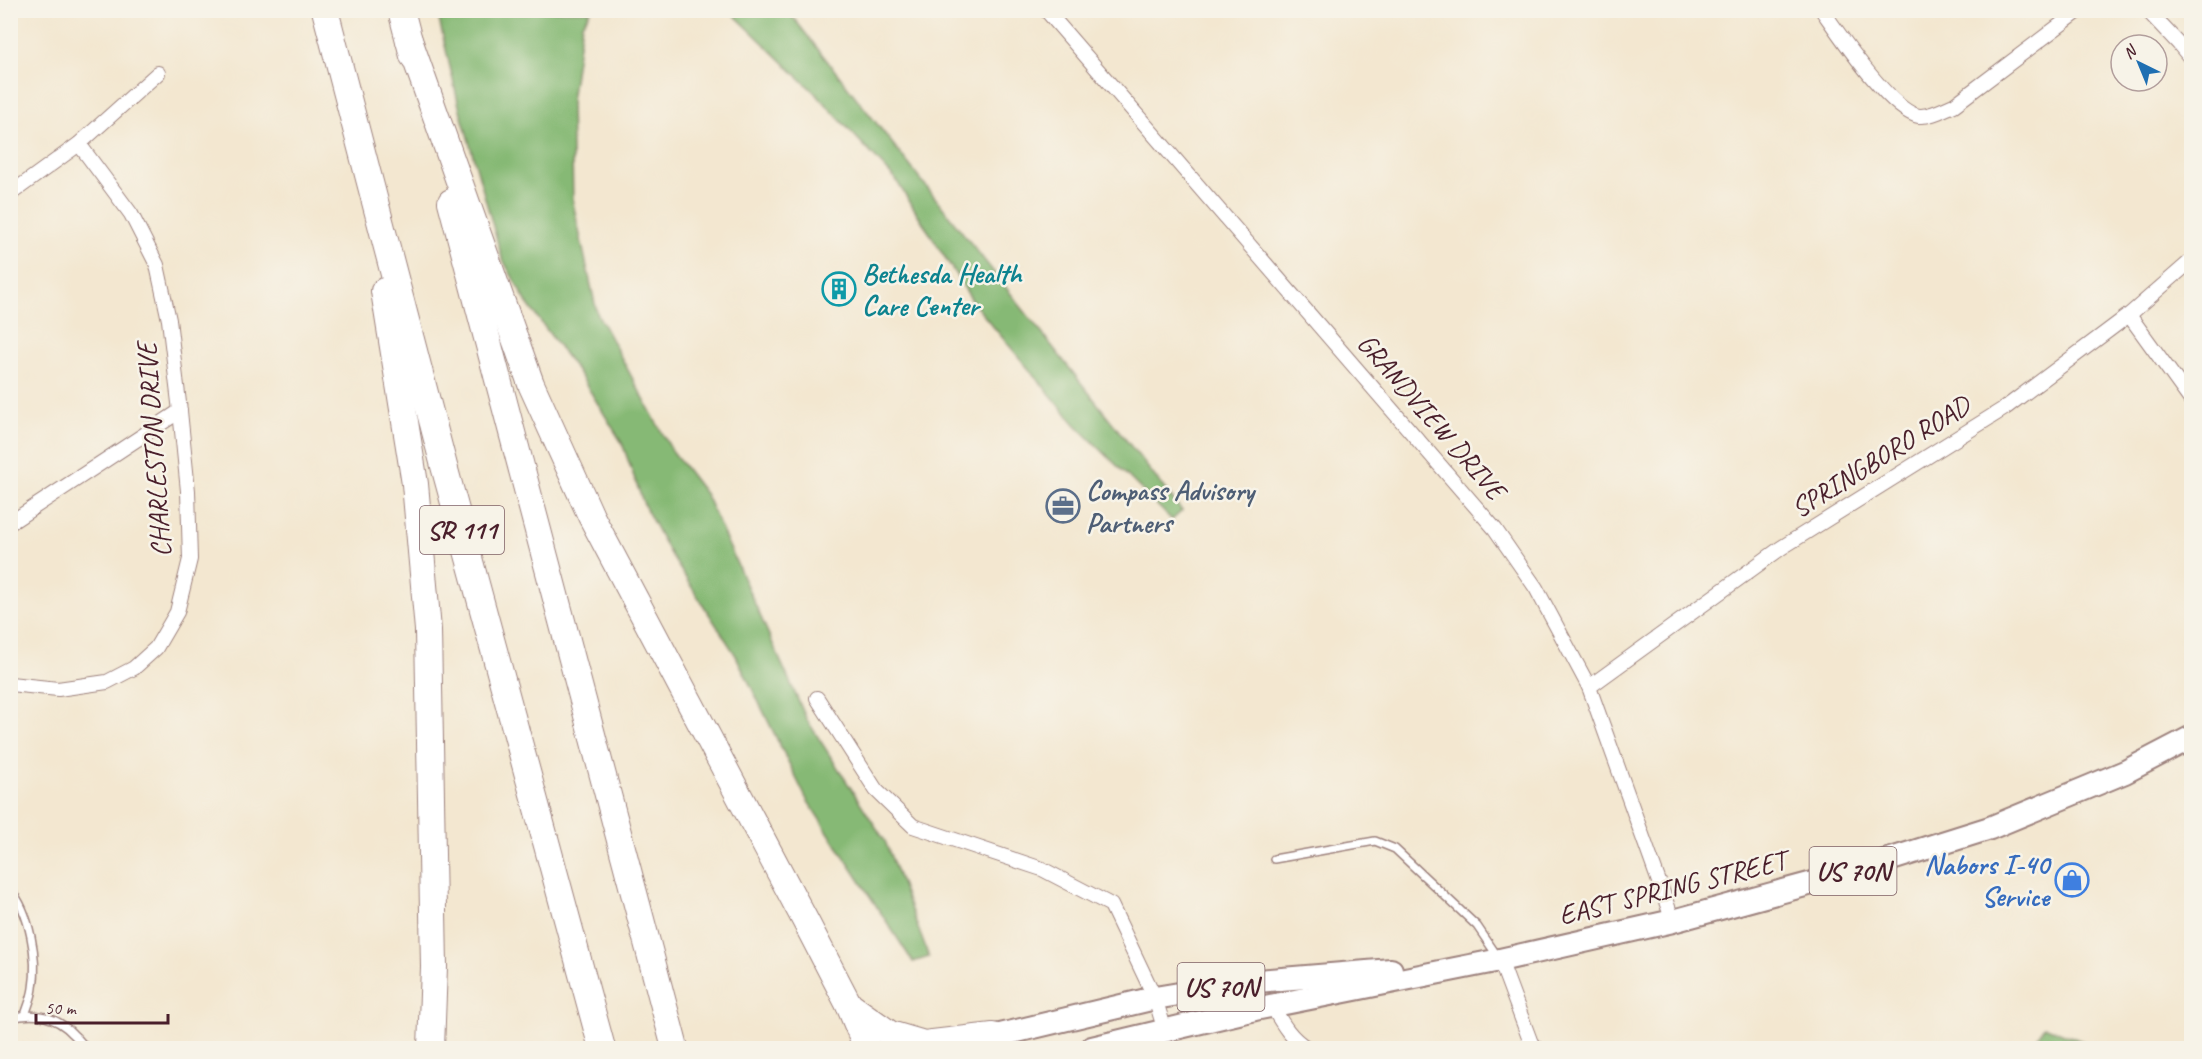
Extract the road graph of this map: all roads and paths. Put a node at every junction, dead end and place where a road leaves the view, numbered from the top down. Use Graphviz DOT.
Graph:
graph roads {
  1 [pos="325,10"];
  2 [pos="401,10"];
  3 [pos="1046,10"];
  4 [pos="1822,10"];
  5 [pos="2080,10"];
  6 [pos="2147,10"];
  7 [pos="409,40"];
  8 [pos="2192,60"];
  9 [pos="158,74"];
  10 [pos="359,137"];
  11 [pos="79,144"];
  12 [pos="10,194"];
  13 [pos="2192,261"];
  14 [pos="2129,315"];
  15 [pos="2192,402"];
  16 [pos="180,411"];
  17 [pos="10,522"];
  18 [pos="10,684"];
  19 [pos="1589,687"];
  20 [pos="817,698"];
  21 [pos="2192,737"];
  22 [pos="1274,860"];
  23 [pos="10,889"];
  24 [pos="1672,921"];
  25 [pos="1500,960"];
  26 [pos="1155,998"];
  27 [pos="849,1005"];
  28 [pos="1272,1006"];
  29 [pos="25,1014"];
  30 [pos="10,1018"];
  31 [pos="1165,1031"];
  32 [pos="993,1036"];
  33 [pos="84,1048"];
  34 [pos="431,1048"];
  35 [pos="602,1048"];
  36 [pos="675,1048"];
  37 [pos="867,1048"];
  38 [pos="947,1048"];
  39 [pos="1092,1048"];
  40 [pos="1307,1048"];
  41 [pos="1536,1048"];
  1 -- 10 [label="highway, SR 111"];
  2 -- 7 [label="highway, SR 111"];
  3 -- 19 [label="street, GRANDVIEW DRIVE"];
  4 -- 5 [label="street"];
  6 -- 8 [label="street"];
  7 -- 27 [label="highway"];
  7 -- 36 [label="highway, SR 111"];
  9 -- 11 [label="street"];
  10 -- 34 [label="highway"];
  10 -- 35 [label="highway, SR 111"];
  11 -- 12 [label="street"];
  11 -- 16 [label="street, CHARLESTON DRIVE"];
  13 -- 14 [label="street, SPRINGBORO ROAD"];
  14 -- 15 [label="street"];
  14 -- 19 [label="street, SPRINGBORO ROAD"];
  16 -- 17 [label="street"];
  16 -- 18 [label="street, CHARLESTON DRIVE"];
  19 -- 24 [label="street, GRANDVIEW DRIVE"];
  20 -- 26 [label="street"];
  21 -- 24 [label="main road, EAST SPRING STREET / US 70N"];
  22 -- 25 [label="lane"];
  23 -- 29 [label="lane"];
  24 -- 25 [label="main road, EAST SPRING STREET / US 70N"];
  25 -- 26 [label="main road, EAST SPRING STREET / US 70N"];
  25 -- 28 [label="main road, EAST SPRING STREET / US 70N"];
  25 -- 41 [label="street"];
  26 -- 31 [label="street"];
  26 -- 32 [label="main road, EAST SPRING STREET / US 70N"];
  27 -- 32 [label="highway"];
  27 -- 37 [label="highway"];
  28 -- 31 [label="main road, EAST SPRING STREET / US 70N"];
  28 -- 40 [label="street"];
  29 -- 30 [label="lane"];
  29 -- 33 [label="lane"];
  31 -- 39 [label="main road, EAST SPRING STREET / US 70N"];
  32 -- 38 [label="main road, EAST SPRING STREET / US 70N"];
}
